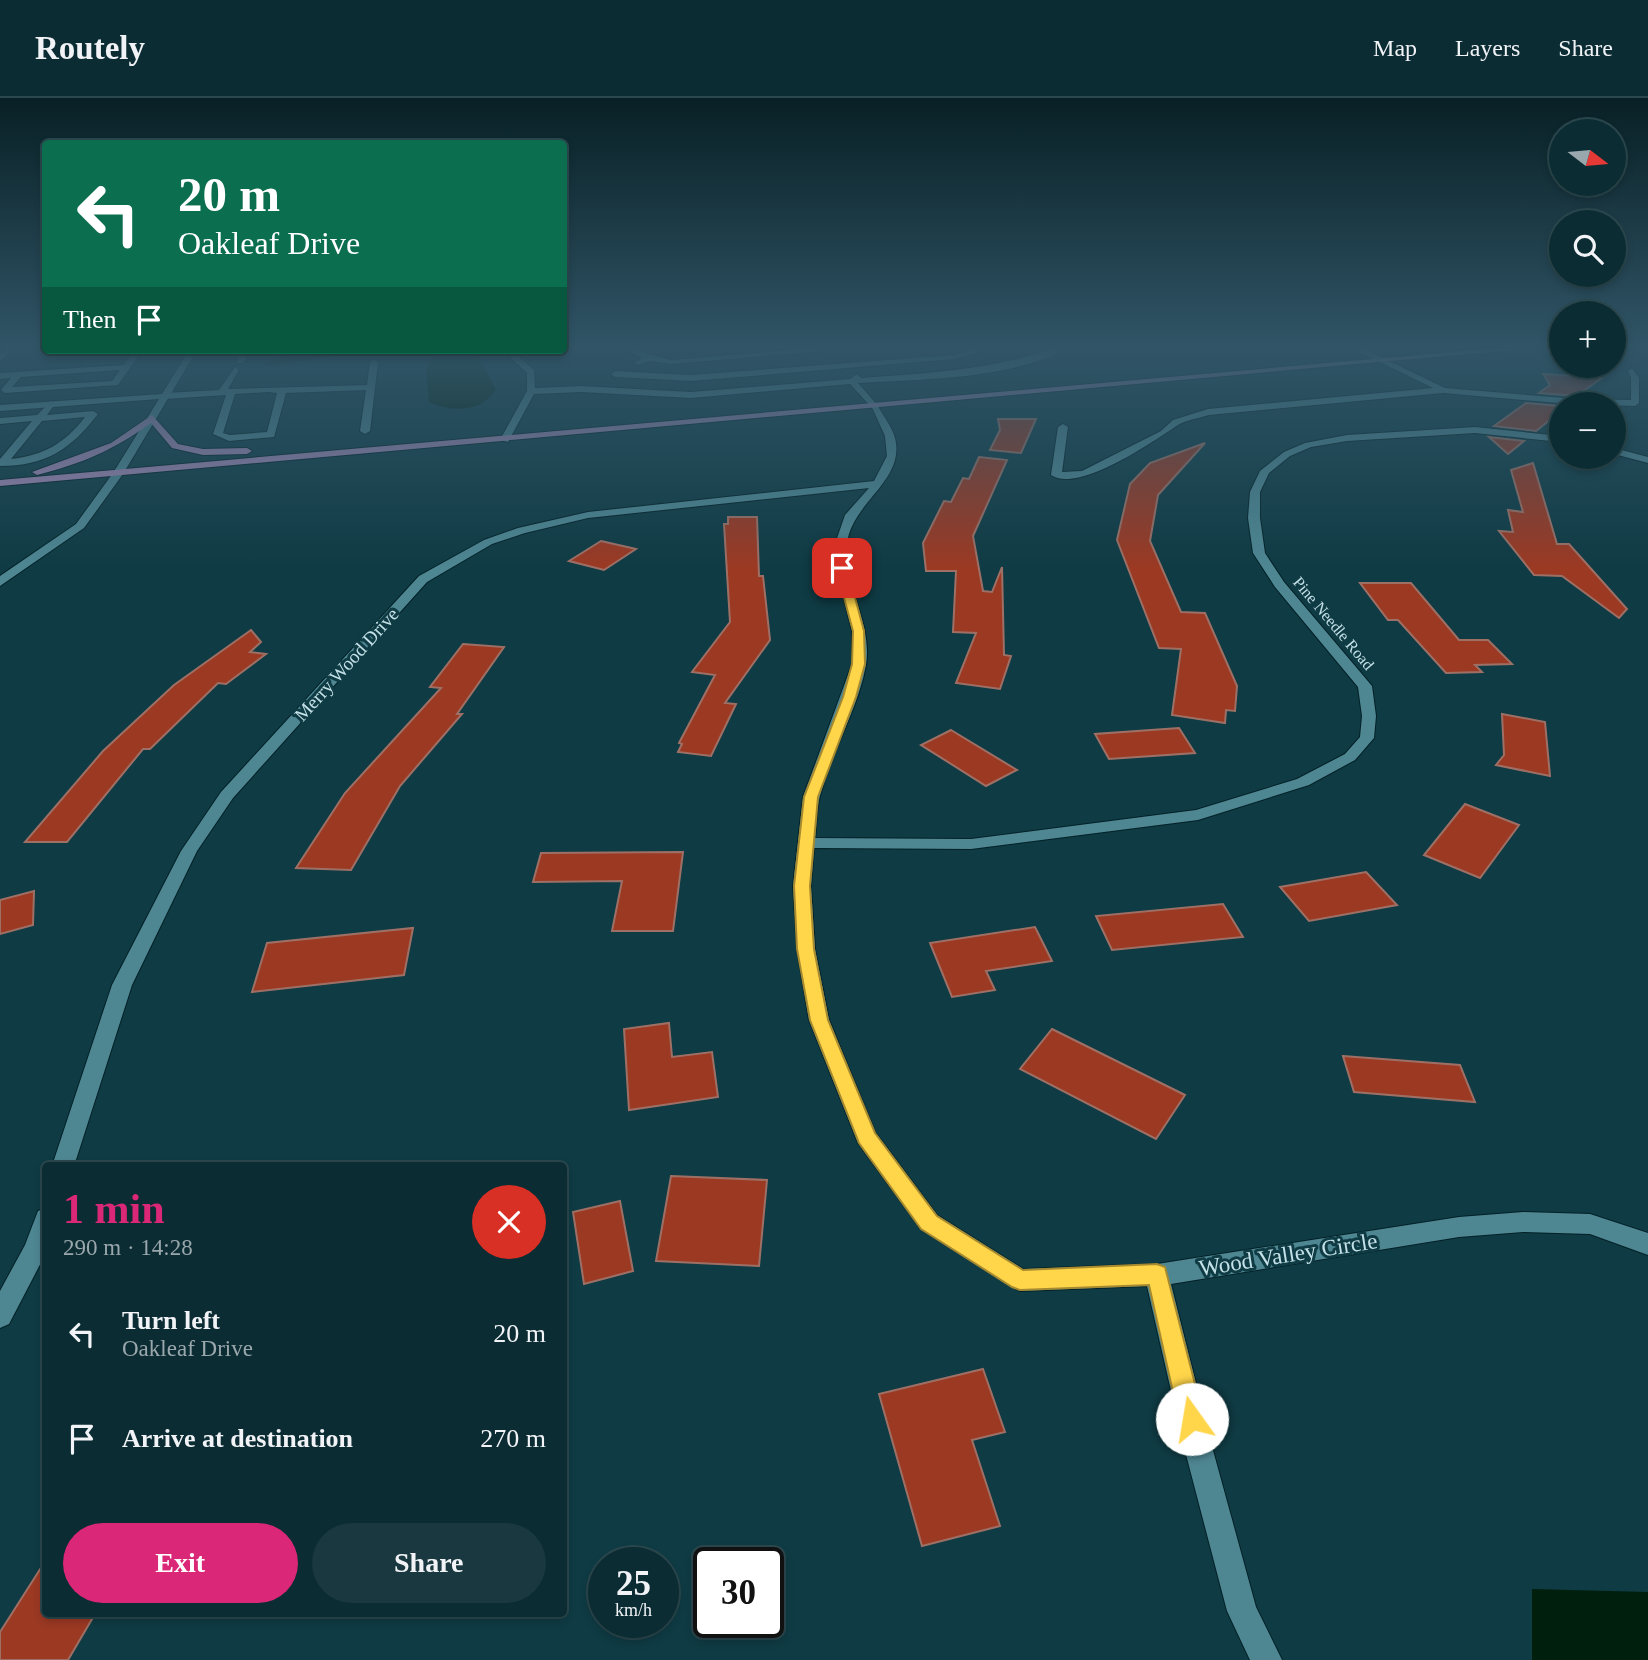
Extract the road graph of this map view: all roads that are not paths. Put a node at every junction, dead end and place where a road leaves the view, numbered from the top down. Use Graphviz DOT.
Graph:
graph roads {
  1 [pos="37,422"];
  2 [pos="87,422"];
  3 [pos="147,422"];
  4 [pos="150,422"];
  5 [pos="155,422"];
  6 [pos="220,422"];
  7 [pos="274,422"];
  8 [pos="366,422"];
  9 [pos="515,422"];
  10 [pos="707,422"];
  11 [pos="882,422"];
  12 [pos="1176,422"];
  13 [pos="1063,426"];
  14 [pos="365,431"];
  15 [pos="1549,438"];
  16 [pos="505,440"];
  17 [pos="418,447"];
  18 [pos="1626,454"];
  19 [pos="1648,460"];
  20 [pos="1,463"];
  21 [pos="118,474"];
  22 [pos="0,483"];
  23 [pos="878,484"];
  24 [pos="0,582"];
  25 [pos="808,843"];
  26 [pos="64,1162"];
  27 [pos="42,1230"];
  28 [pos="1648,1244"];
  29 [pos="1157,1275"];
  30 [pos="0,1316"];
  31 [pos="1266,1660"];
  1 -- 20 [label="street"];
  2 -- 20 [label="street"];
  3 -- 22 [label="main road"];
  4 -- 21 [label="street"];
  5 -- 17 [label="main road"];
  6 -- 7 [label="street"];
  8 -- 14 [label="street"];
  9 -- 16 [label="street"];
  10 -- 16 [label="main road"];
  11 -- 23 [label="street, Wood Valley Circle"];
  12 -- 13 [label="street"];
  15 -- 25 [label="street, Pine Needle Road"];
  16 -- 17 [label="main road"];
  17 -- 21 [label="main road"];
  18 -- 19 [label="street"];
  21 -- 22 [label="main road"];
  21 -- 24 [label="street"];
  23 -- 25 [label="street, Wood Valley Circle"];
  23 -- 26 [label="street, Merry Wood Drive"];
  25 -- 29 [label="street, Wood Valley Circle"];
  27 -- 30 [label="street"];
  28 -- 29 [label="street, Wood Valley Circle"];
  29 -- 31 [label="street"];
}
